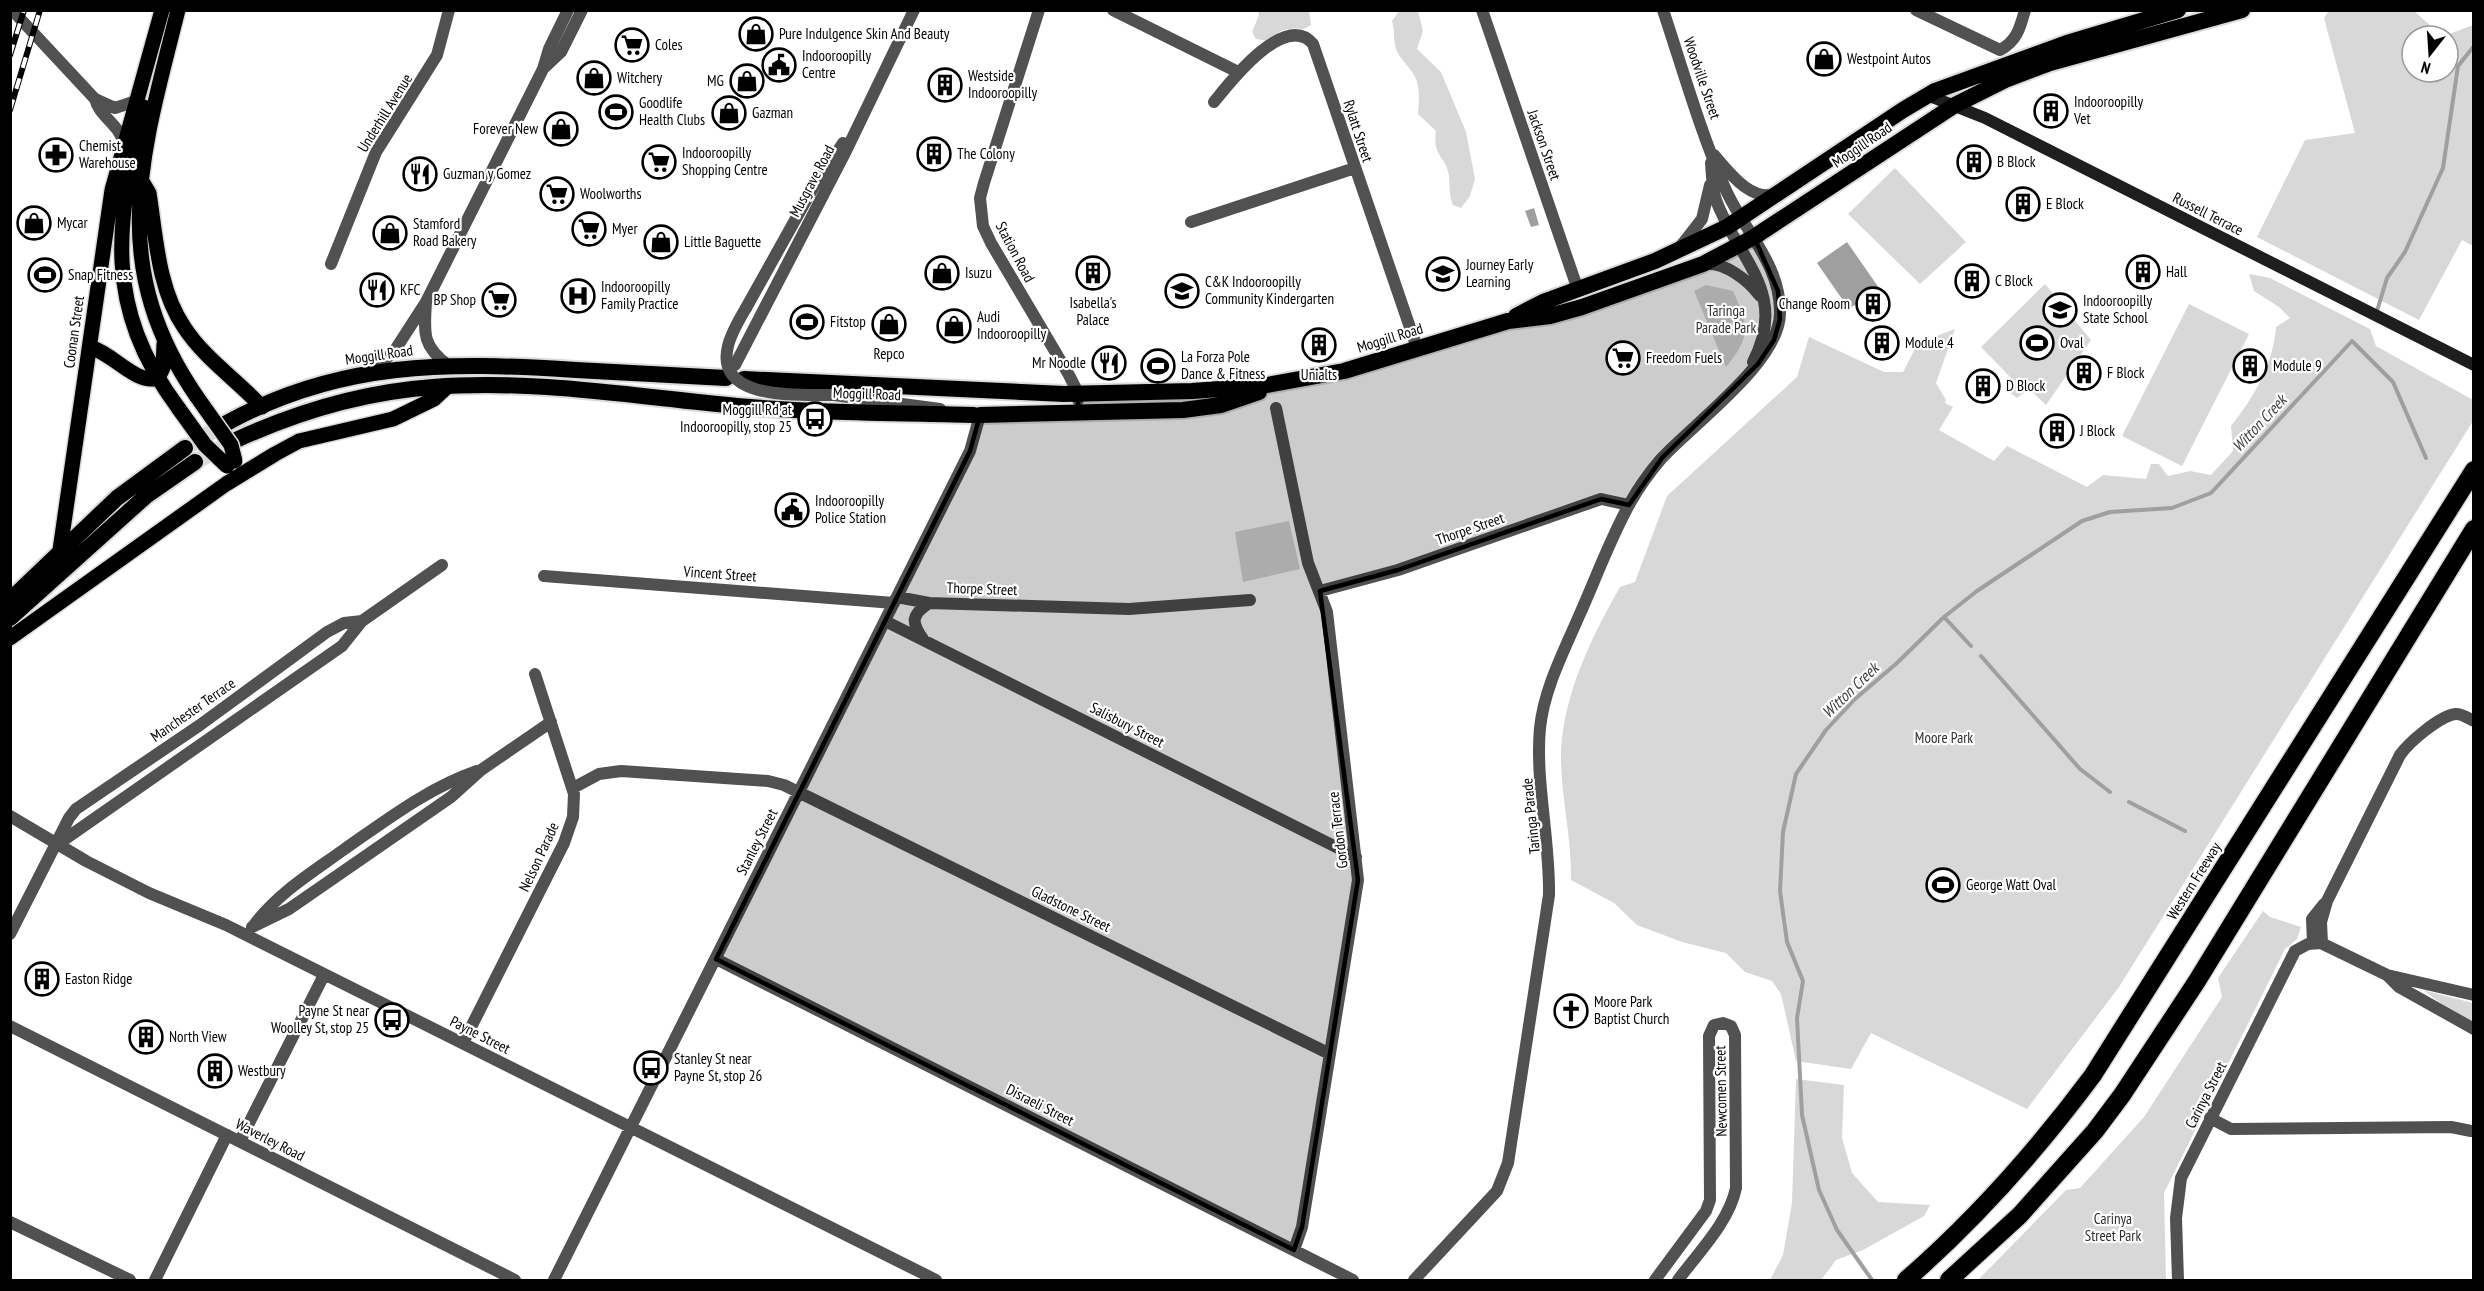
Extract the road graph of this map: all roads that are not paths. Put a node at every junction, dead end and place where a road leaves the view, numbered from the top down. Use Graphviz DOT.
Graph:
graph roads {
  1 [pos="12,10"];
  2 [pos="163,10"];
  3 [pos="178,10"];
  4 [pos="448,10"];
  5 [pos="568,10"];
  6 [pos="582,10"];
  7 [pos="914,10"];
  8 [pos="1039,10"];
  9 [pos="1113,10"];
  10 [pos="1482,10"];
  11 [pos="1664,10"];
  12 [pos="1916,10"];
  13 [pos="2025,10"];
  14 [pos="2178,10"];
  15 [pos="2242,10"];
  16 [pos="543,69"];
  17 [pos="1238,72"];
  18 [pos="1927,96"];
  19 [pos="95,99"];
  20 [pos="136,101"];
  21 [pos="1214,102"];
  22 [pos="1955,105"];
  23 [pos="858,122"];
  24 [pos="123,142"];
  25 [pos="1710,152"];
  26 [pos="1354,168"];
  27 [pos="1712,171"];
  28 [pos="140,178"];
  29 [pos="1783,192"];
  30 [pos="1191,222"];
  31 [pos="1735,222"];
  32 [pos="1747,241"];
  33 [pos="1674,252"];
  34 [pos="331,264"];
  35 [pos="1703,264"];
  36 [pos="1578,290"];
  37 [pos="426,302"];
  38 [pos="1767,314"];
  39 [pos="1508,321"];
  40 [pos="162,337"];
  41 [pos="90,347"];
  42 [pos="1417,348"];
  43 [pos="448,365"];
  44 [pos="2474,365"];
  45 [pos="373,371"];
  46 [pos="729,374"];
  47 [pos="1746,375"];
  48 [pos="158,378"];
  49 [pos="1282,384"];
  50 [pos="448,386"];
  51 [pos="1078,393"];
  52 [pos="262,407"];
  53 [pos="1276,408"];
  54 [pos="1078,414"];
  55 [pos="977,415"];
  56 [pos="225,424"];
  57 [pos="236,440"];
  58 [pos="184,448"];
  59 [pos="195,462"];
  60 [pos="232,466"];
  61 [pos="252,468"];
  62 [pos="2474,470"];
  63 [pos="226,484"];
  64 [pos="1629,505"];
  65 [pos="2474,529"];
  66 [pos="59,557"];
  67 [pos="442,565"];
  68 [pos="544,576"];
  69 [pos="1320,591"];
  70 [pos="10,600"];
  71 [pos="895,600"];
  72 [pos="1250,600"];
  73 [pos="929,603"];
  74 [pos="10,618"];
  75 [pos="362,621"];
  76 [pos="885,621"];
  77 [pos="10,638"];
  78 [pos="925,641"];
  79 [pos="535,674"];
  80 [pos="2474,721"];
  81 [pos="551,722"];
  82 [pos="481,770"];
  83 [pos="573,788"];
  84 [pos="800,791"];
  85 [pos="10,816"];
  86 [pos="58,844"];
  87 [pos="1356,857"];
  88 [pos="247,930"];
  89 [pos="10,934"];
  90 [pos="2317,943"];
  91 [pos="716,959"];
  92 [pos="324,975"];
  93 [pos="2387,975"];
  94 [pos="2474,995"];
  95 [pos="10,1026"];
  96 [pos="2474,1029"];
  97 [pos="463,1043"];
  98 [pos="1330,1054"];
  99 [pos="2210,1118"];
  100 [pos="631,1128"];
  101 [pos="2471,1131"];
  102 [pos="227,1135"];
  103 [pos="240,1141"];
  104 [pos="1707,1208"];
  105 [pos="1726,1214"];
  106 [pos="10,1222"];
  107 [pos="1294,1250"];
  108 [pos="1354,1280"];
  109 [pos="130,1281"];
  110 [pos="155,1281"];
  111 [pos="515,1281"];
  112 [pos="554,1281"];
  113 [pos="936,1281"];
  114 [pos="1414,1281"];
  115 [pos="1655,1281"];
  116 [pos="1678,1281"];
  117 [pos="1906,1281"];
  118 [pos="1948,1281"];
  119 [pos="2178,1281"];
  1 -- 19 [label="street"];
  2 -- 20 [label="main road, Coonan Street"];
  2 -- 48 [label="main road, Coonan Street"];
  3 -- 28 [label="main road"];
  4 -- 34 [label="street, Underhill Avenue"];
  5 -- 16 [label="street"];
  6 -- 16 [label="street"];
  7 -- 23 [label="street, Musgrave Road"];
  8 -- 51 [label="street, Station Road"];
  9 -- 17 [label="street"];
  10 -- 36 [label="street, Jackson Street"];
  11 -- 25 [label="street, Woodville Street"];
  12 -- 13 [label="street"];
  14 -- 18 [label="highway, Moggill Road"];
  15 -- 22 [label="highway, Moggill Road"];
  16 -- 37 [label="street"];
  17 -- 21 [label="street, Rylatt Street"];
  17 -- 26 [label="street, Rylatt Street"];
  18 -- 22 [label="main road, Russell Terrace"];
  18 -- 29 [label="highway, Moggill Road"];
  19 -- 20 [label="street"];
  19 -- 24 [label="street"];
  20 -- 24 [label="main road, Coonan Street"];
  22 -- 32 [label="highway, Moggill Road"];
  22 -- 44 [label="main road, Russell Terrace"];
  23 -- 46 [label="street, Musgrave Road"];
  23 -- 55 [label="street, bridge"];
  24 -- 41 [label="main road, Coonan Street"];
  25 -- 27 [label="street, Woodville Street"];
  25 -- 29 [label="street"];
  25 -- 31 [label="street, Woodville Street"];
  26 -- 30 [label="street"];
  26 -- 42 [label="street, Rylatt Street"];
  27 -- 31 [label="street, Woodville Street"];
  27 -- 33 [label="street"];
  28 -- 40 [label="main road"];
  28 -- 52 [label="main road"];
  29 -- 31 [label="highway, Moggill Road"];
  31 -- 32 [label="street"];
  31 -- 33 [label="highway, Moggill Road"];
  32 -- 35 [label="highway, Moggill Road"];
  32 -- 38 [label="street, Taringa Parade"];
  32 -- 47 [label="street, Taringa Parade"];
  33 -- 36 [label="highway, Moggill Road"];
  35 -- 38 [label="street"];
  35 -- 39 [label="highway, Moggill Road"];
  36 -- 39 [label="highway, Moggill Road"];
  37 -- 43 [label="street"];
  37 -- 45 [label="street"];
  38 -- 47 [label="street, Taringa Parade"];
  39 -- 42 [label="highway, Moggill Road"];
  40 -- 48 [label="main road"];
  40 -- 60 [label="main road, bridge"];
  41 -- 48 [label="main road"];
  41 -- 66 [label="main road, Coonan Street"];
  42 -- 49 [label="highway, Moggill Road"];
  43 -- 45 [label="highway, Moggill Road"];
  43 -- 46 [label="highway, Moggill Road"];
  45 -- 52 [label="highway, Moggill Road"];
  46 -- 51 [label="highway, Moggill Road"];
  47 -- 64 [label="street, Taringa Parade"];
  48 -- 60 [label="main road, Coonan Street, bridge"];
  49 -- 51 [label="highway, Moggill Road"];
  49 -- 54 [label="highway, Moggill Road"];
  50 -- 55 [label="highway, Moggill Road"];
  50 -- 57 [label="highway, Moggill Road"];
  50 -- 61 [label="main road"];
  51 -- 54 [label="street"];
  52 -- 56 [label="highway, Moggill Road"];
  53 -- 69 [label="street, Gordon Terrace"];
  54 -- 55 [label="highway, Moggill Road"];
  55 -- 71 [label="street, Stanley Street"];
  58 -- 66 [label="highway"];
  59 -- 74 [label="highway"];
  60 -- 61 [label="main road"];
  60 -- 63 [label="main road"];
  61 -- 63 [label="main road"];
  62 -- 117 [label="highway, Western Freeway"];
  63 -- 77 [label="main road"];
  64 -- 69 [label="street, Thorpe Street"];
  64 -- 114 [label="street, Taringa Parade"];
  65 -- 118 [label="highway"];
  66 -- 70 [label="highway"];
  67 -- 75 [label="street, Manchester Terrace"];
  68 -- 71 [label="street, Vincent Street"];
  69 -- 87 [label="street, Gordon Terrace"];
  71 -- 73 [label="street, Thorpe Street"];
  71 -- 76 [label="street, Stanley Street"];
  72 -- 73 [label="street, Thorpe Street"];
  73 -- 78 [label="street, Thorpe Street"];
  75 -- 86 [label="street, Manchester Terrace"];
  75 -- 86 [label="street, Manchester Terrace"];
  76 -- 78 [label="street, Salisbury Street"];
  76 -- 84 [label="street, Stanley Street"];
  78 -- 87 [label="street, Salisbury Street"];
  79 -- 81 [label="street, Nelson Parade"];
  80 -- 90 [label="street"];
  81 -- 82 [label="street"];
  81 -- 83 [label="street, Nelson Parade"];
  82 -- 88 [label="street"];
  82 -- 88 [label="street"];
  83 -- 84 [label="street, Gladstone Street"];
  83 -- 97 [label="street, Nelson Parade"];
  84 -- 91 [label="street, Stanley Street"];
  84 -- 98 [label="street, Gladstone Street"];
  85 -- 86 [label="street, Payne Street"];
  86 -- 88 [label="street, Payne Street"];
  86 -- 89 [label="street, Manchester Terrace"];
  87 -- 98 [label="street, Gordon Terrace"];
  88 -- 92 [label="street, Payne Street"];
  90 -- 93 [label="street"];
  90 -- 99 [label="street, Carinya Street"];
  91 -- 100 [label="street, Stanley Street"];
  91 -- 107 [label="street, Disraeli Street"];
  92 -- 97 [label="street, Payne Street"];
  92 -- 103 [label="street"];
  93 -- 94 [label="street"];
  93 -- 96 [label="street"];
  95 -- 102 [label="street, Waverley Road"];
  97 -- 100 [label="street, Payne Street"];
  98 -- 107 [label="street, Gordon Terrace"];
  99 -- 101 [label="street"];
  99 -- 119 [label="street, Carinya Street"];
  100 -- 112 [label="street, Stanley Street"];
  100 -- 113 [label="street, Payne Street"];
  102 -- 103 [label="street, Waverley Road"];
  102 -- 110 [label="street"];
  103 -- 111 [label="street, Waverley Road"];
  104 -- 105 [label="street"];
  104 -- 105 [label="street, Newcomen Street"];
  104 -- 115 [label="street, Newcomen Street"];
  105 -- 116 [label="street, Newcomen Street"];
  106 -- 109 [label="street"];
  107 -- 108 [label="street, Disraeli Street"];
}
